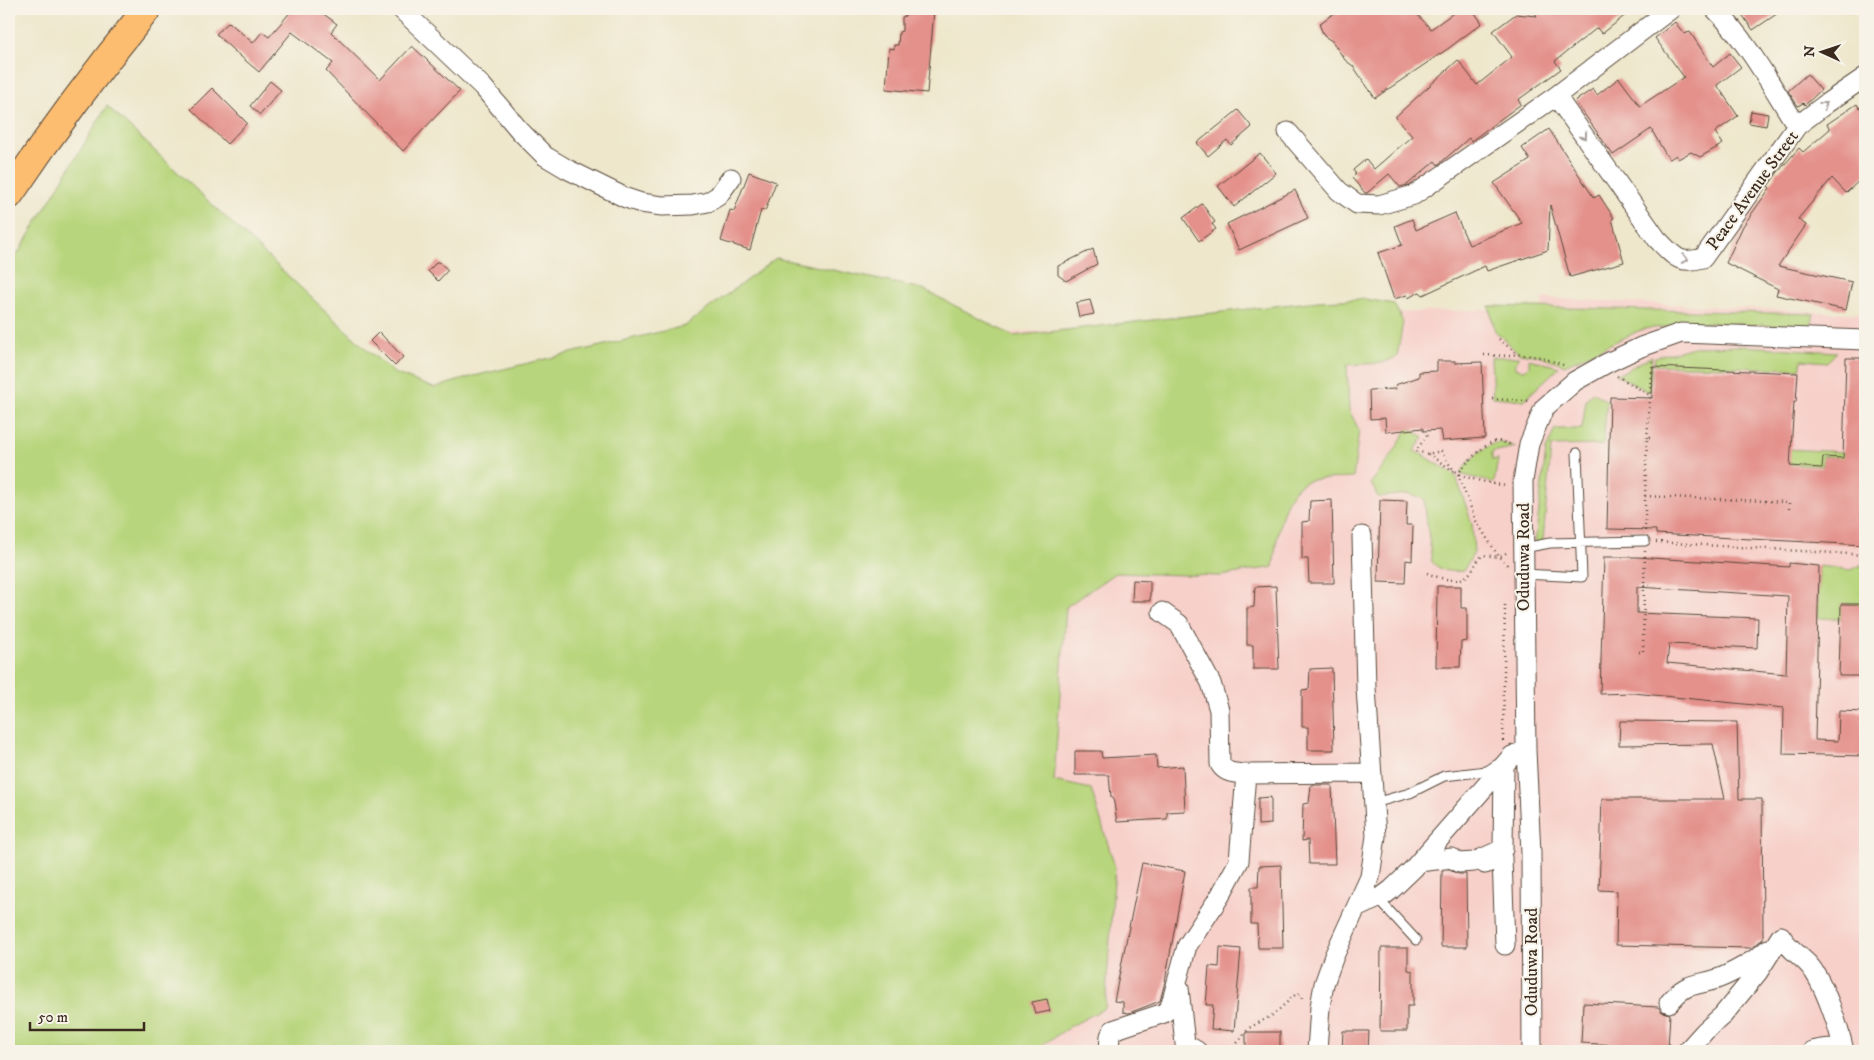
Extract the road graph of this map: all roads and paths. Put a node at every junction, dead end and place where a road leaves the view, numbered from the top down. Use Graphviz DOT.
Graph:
graph roads {
  1 [pos="147,9"];
  2 [pos="401,9"];
  3 [pos="1671,9"];
  4 [pos="1715,9"];
  5 [pos="1865,77"];
  6 [pos="1556,96"];
  7 [pos="1797,126"];
  8 [pos="1288,132"];
  9 [pos="731,178"];
  10 [pos="9,195"];
  11 [pos="1499,339"];
  12 [pos="1865,340"];
  13 [pos="1653,353"];
  14 [pos="1517,354"];
  15 [pos="1484,355"];
  16 [pos="1566,366"];
  17 [pos="1622,370"];
  18 [pos="1650,395"];
  19 [pos="1492,399"];
  20 [pos="1544,408"];
  21 [pos="1427,435"];
  22 [pos="1647,438"];
  23 [pos="1652,438"];
  24 [pos="1517,446"];
  25 [pos="1577,453"];
  26 [pos="1428,454"];
  27 [pos="1458,474"];
  28 [pos="1510,486"];
  29 [pos="1645,496"];
  30 [pos="1789,512"];
  31 [pos="1362,536"];
  32 [pos="1645,541"];
  33 [pos="1580,542"];
  34 [pos="1517,549"];
  35 [pos="1865,555"];
  36 [pos="1499,557"];
  37 [pos="1517,571"];
  38 [pos="1427,573"];
  39 [pos="1644,586"];
  40 [pos="1652,586"];
  41 [pos="1505,605"];
  42 [pos="1162,612"];
  43 [pos="1639,652"];
  44 [pos="1507,761"];
  45 [pos="1372,773"];
  46 [pos="1246,774"];
  47 [pos="1374,804"];
  48 [pos="1418,862"];
  49 [pos="1474,862"];
  50 [pos="1362,905"];
  51 [pos="1781,936"];
  52 [pos="1416,940"];
  53 [pos="1506,945"];
  54 [pos="1178,977"];
  55 [pos="1669,1003"];
  56 [pos="1305,1005"];
  57 [pos="1109,1051"];
  58 [pos="1197,1051"];
  59 [pos="1231,1051"];
  60 [pos="1317,1051"];
  61 [pos="1532,1051"];
  62 [pos="1687,1051"];
  63 [pos="1812,1051"];
  64 [pos="1844,1051"];
  1 -- 10 [label="highway"];
  2 -- 9 [label="street"];
  3 -- 6 [label="street"];
  4 -- 7 [label="street"];
  7 -- 5 [label="street, Peace Avenue Street, one-way"];
  6 -- 7 [label="street, Peace Avenue Street, one-way"];
  6 -- 8 [label="street"];
  11 -- 14 [label="path"];
  12 -- 20 [label="street, Oduduwa Road"];
  13 -- 18 [label="path"];
  14 -- 15 [label="path"];
  14 -- 16 [label="path"];
  17 -- 18 [label="path"];
  18 -- 22 [label="path"];
  19 -- 20 [label="path"];
  20 -- 34 [label="street, Oduduwa Road"];
  21 -- 26 [label="path"];
  22 -- 23 [label="path"];
  22 -- 29 [label="path"];
  24 -- 27 [label="path"];
  25 -- 33 [label="lane"];
  26 -- 27 [label="path"];
  26 -- 27 [label="path"];
  27 -- 28 [label="path"];
  27 -- 36 [label="path"];
  29 -- 30 [label="path"];
  29 -- 32 [label="path"];
  31 -- 45 [label="street"];
  32 -- 33 [label="lane"];
  32 -- 35 [label="path"];
  32 -- 39 [label="path"];
  33 -- 34 [label="lane"];
  33 -- 37 [label="lane"];
  34 -- 36 [label="path"];
  34 -- 37 [label="street, Oduduwa Road"];
  36 -- 37 [label="path"];
  36 -- 38 [label="path"];
  37 -- 44 [label="street, Oduduwa Road"];
  39 -- 40 [label="path"];
  39 -- 43 [label="path"];
  41 -- 44 [label="path"];
  42 -- 46 [label="street"];
  44 -- 47 [label="lane"];
  44 -- 48 [label="street"];
  44 -- 49 [label="street"];
  44 -- 61 [label="street, Oduduwa Road"];
  45 -- 46 [label="street"];
  45 -- 47 [label="street"];
  46 -- 54 [label="street"];
  47 -- 50 [label="street"];
  48 -- 49 [label="street"];
  48 -- 50 [label="street"];
  49 -- 53 [label="street"];
  50 -- 52 [label="lane"];
  50 -- 60 [label="street"];
  51 -- 55 [label="street"];
  51 -- 62 [label="street"];
  51 -- 64 [label="street"];
  54 -- 57 [label="street"];
  54 -- 58 [label="street"];
  56 -- 59 [label="path"];
  63 -- 64 [label="street"];
}
